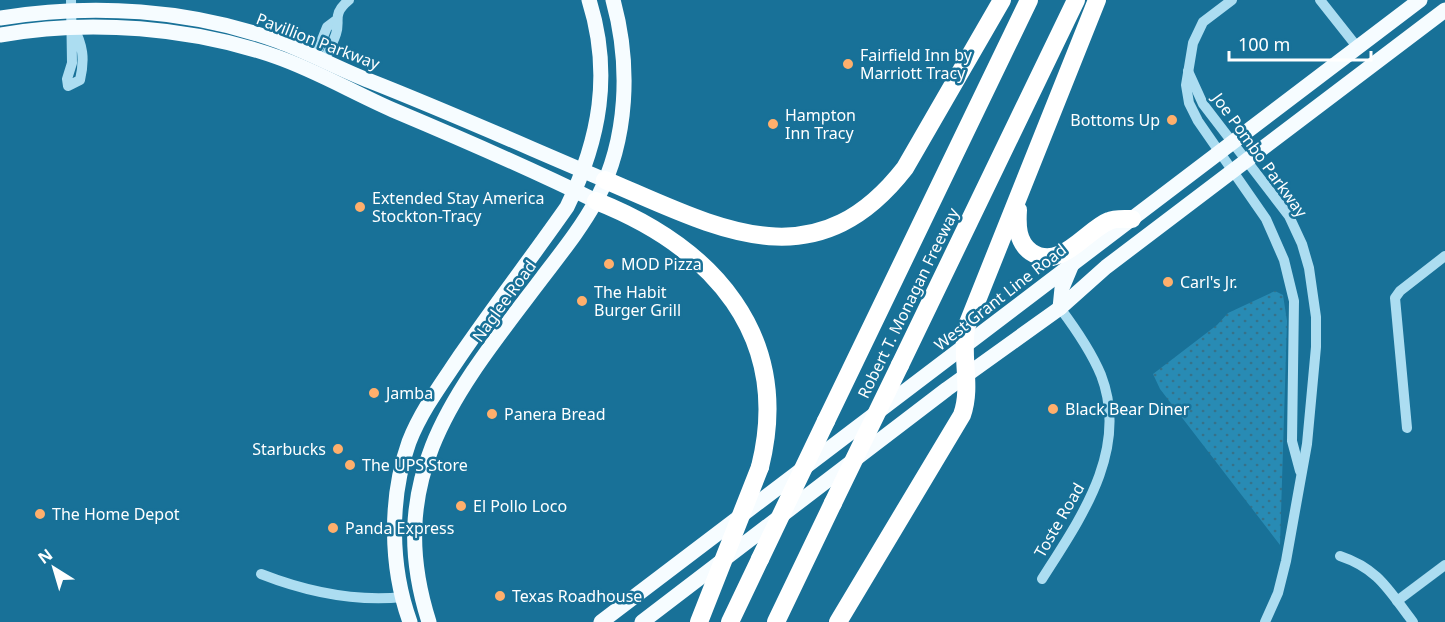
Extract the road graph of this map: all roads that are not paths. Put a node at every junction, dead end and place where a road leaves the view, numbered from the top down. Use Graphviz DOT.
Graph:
graph roads {
  1 [pos="349,0"];
  2 [pos="589,0"];
  3 [pos="613,0"];
  4 [pos="1002,0"];
  5 [pos="1029,0"];
  6 [pos="1076,0"];
  7 [pos="1097,0"];
  8 [pos="1232,0"];
  9 [pos="1320,0"];
  10 [pos="1420,0"];
  11 [pos="1445,10"];
  12 [pos="71,13"];
  13 [pos="0,18"];
  14 [pos="0,35"];
  15 [pos="1358,48"];
  16 [pos="320,59"];
  17 [pos="1225,148"];
  18 [pos="1246,160"];
  19 [pos="583,171"];
  20 [pos="1232,171"];
  21 [pos="605,180"];
  22 [pos="575,190"];
  23 [pos="596,201"];
  24 [pos="1019,201"];
  25 [pos="1132,219"];
  26 [pos="1445,256"];
  27 [pos="1072,264"];
  28 [pos="1060,308"];
  29 [pos="962,348"];
  30 [pos="965,377"];
  31 [pos="1407,428"];
  32 [pos="1300,471"];
  33 [pos="1340,556"];
  34 [pos="1445,565"];
  35 [pos="261,574"];
  36 [pos="1042,579"];
  37 [pos="403,597"];
  38 [pos="1397,602"];
  39 [pos="410,622"];
  40 [pos="429,622"];
  41 [pos="601,622"];
  42 [pos="642,622"];
  43 [pos="699,622"];
  44 [pos="729,622"];
  45 [pos="776,622"];
  46 [pos="838,622"];
  47 [pos="1265,622"];
  48 [pos="1413,622"];
  1 -- 16 [label="street"];
  2 -- 19 [label="main road, Naglee Road"];
  3 -- 21 [label="main road, Naglee Road"];
  4 -- 21 [label="highway"];
  5 -- 44 [label="highway, Robert T. Monagan Freeway, bridge"];
  6 -- 45 [label="highway, Robert T. Monagan Freeway, bridge"];
  7 -- 24 [label="highway"];
  8 -- 17 [label="street, Joe Pombo Parkway"];
  9 -- 15 [label="street"];
  10 -- 15 [label="main road, West Grant Line Road"];
  11 -- 18 [label="main road"];
  12 -- 12 [label="street"];
  12 -- 13 [label="main road, Pavillion Parkway"];
  12 -- 14 [label="main road, Pavillion Parkway"];
  12 -- 16 [label="main road, Pavillion Parkway"];
  12 -- 22 [label="main road, Pavillion Parkway"];
  15 -- 17 [label="main road, West Grant Line Road"];
  16 -- 19 [label="main road, Pavillion Parkway"];
  17 -- 18 [label="street, Joe Pombo Parkway"];
  17 -- 20 [label="street, Joe Pombo Parkway"];
  17 -- 25 [label="main road, West Grant Line Road"];
  18 -- 20 [label="main road"];
  18 -- 32 [label="street, Joe Pombo Parkway"];
  19 -- 21 [label="main road, Pavillion Parkway"];
  19 -- 22 [label="main road, Naglee Road"];
  20 -- 28 [label="main road"];
  20 -- 32 [label="street, Joe Pombo Parkway"];
  21 -- 23 [label="main road, Naglee Road"];
  22 -- 23 [label="main road, Pavillion Parkway"];
  22 -- 37 [label="main road, Naglee Road"];
  23 -- 40 [label="main road, Naglee Road"];
  23 -- 43 [label="highway, bridge"];
  24 -- 25 [label="highway"];
  24 -- 29 [label="highway"];
  25 -- 27 [label="main road, West Grant Line Road"];
  26 -- 31 [label="street"];
  27 -- 28 [label="main road"];
  27 -- 29 [label="main road, West Grant Line Road"];
  28 -- 30 [label="main road"];
  28 -- 36 [label="street, Toste Road"];
  29 -- 30 [label="highway"];
  29 -- 41 [label="main road, West Grant Line Road"];
  30 -- 42 [label="main road"];
  30 -- 46 [label="highway"];
  32 -- 47 [label="street, Joe Pombo Parkway"];
  33 -- 38 [label="street"];
  34 -- 38 [label="street"];
  35 -- 37 [label="street"];
  37 -- 39 [label="main road, Naglee Road"];
  38 -- 48 [label="street"];
}
